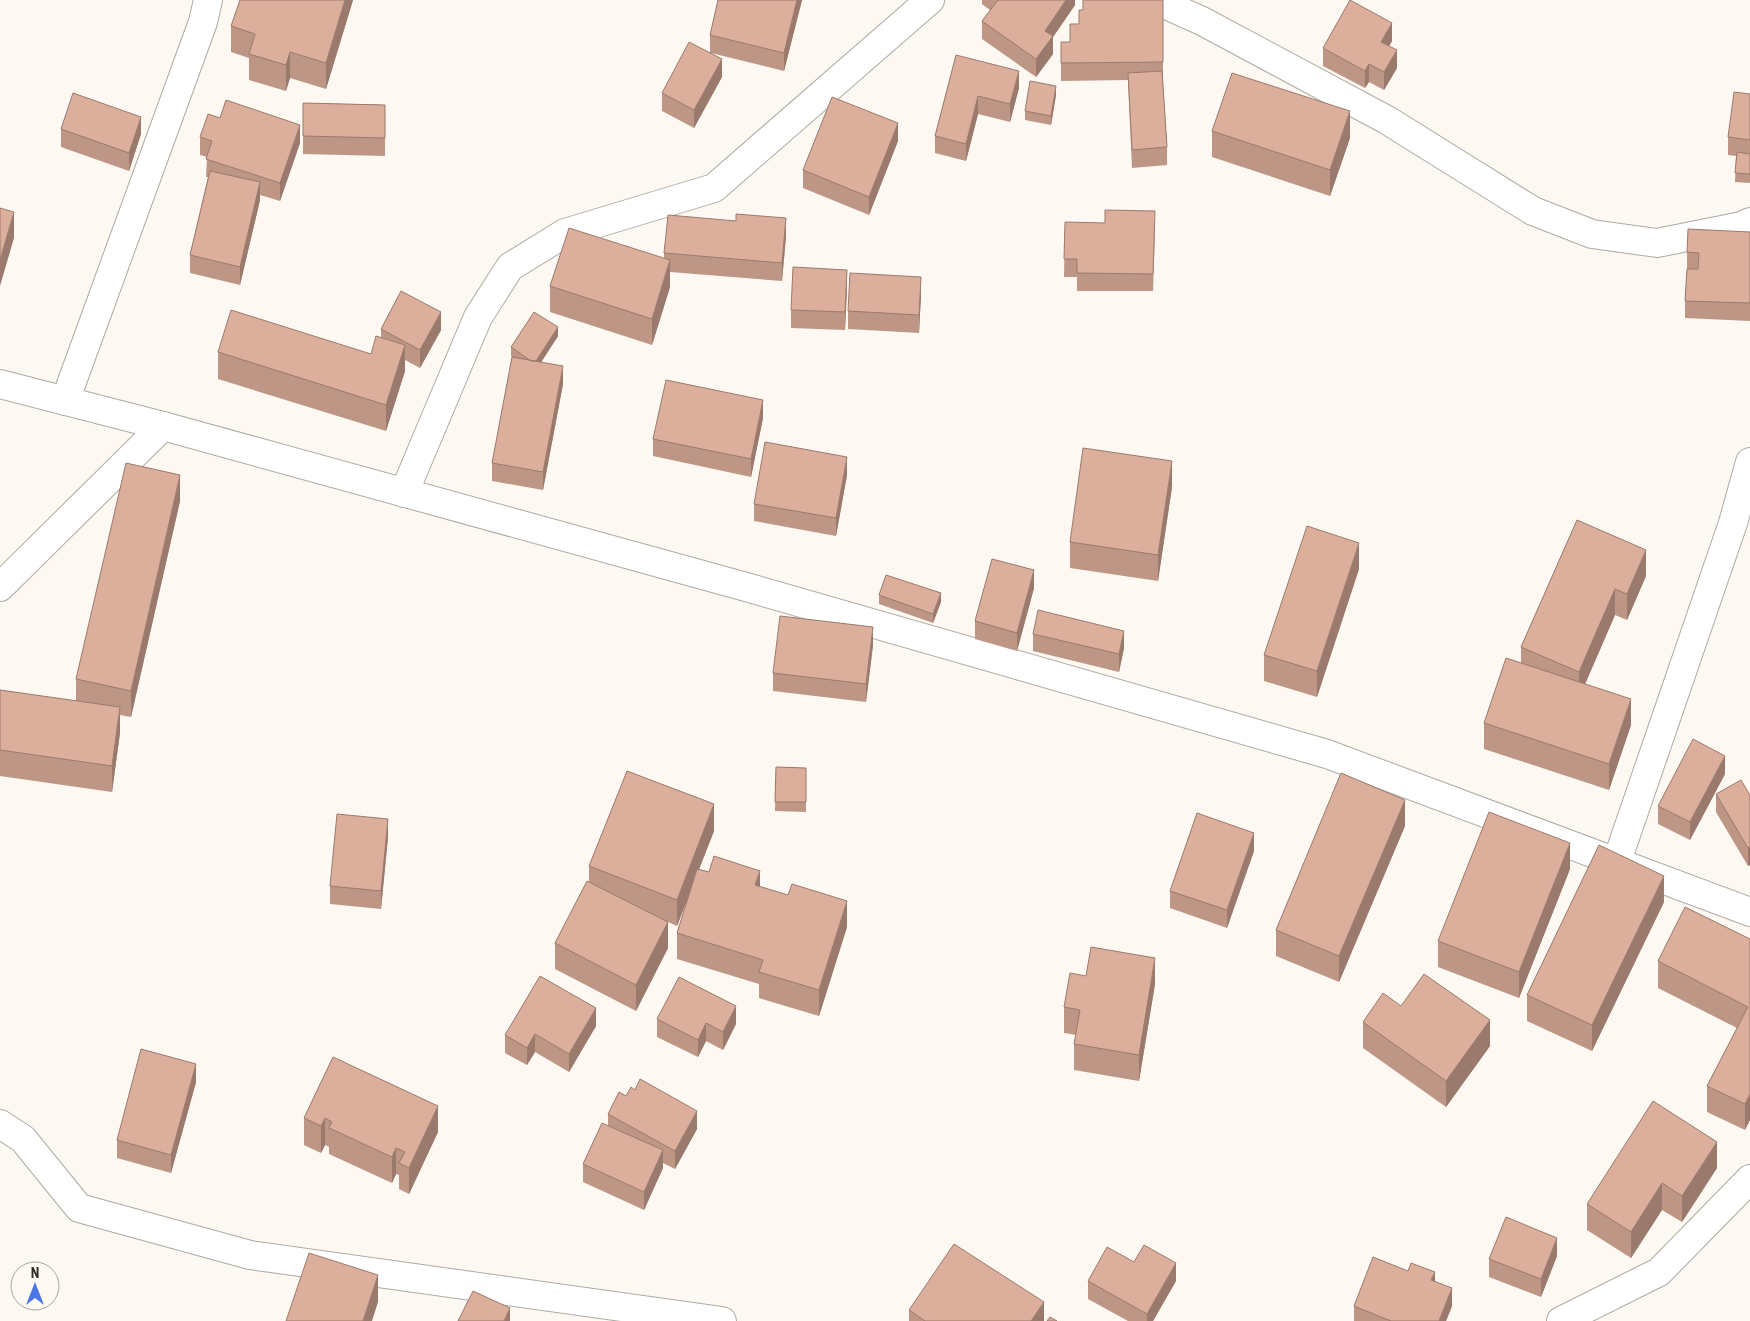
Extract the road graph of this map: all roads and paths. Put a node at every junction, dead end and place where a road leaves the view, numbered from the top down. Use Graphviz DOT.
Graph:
graph roads {
  1 [pos="208,0"];
  2 [pos="930,0"];
  3 [pos="1154,0"];
  4 [pos="1750,222"];
  5 [pos="0,384"];
  6 [pos="65,401"];
  7 [pos="163,426"];
  8 [pos="1750,462"];
  9 [pos="404,493"];
  10 [pos="0,587"];
  11 [pos="1617,861"];
  12 [pos="1750,912"];
  13 [pos="0,1124"];
  14 [pos="1750,1179"];
  15 [pos="722,1321"];
  16 [pos="1561,1321"];
  1 -- 6 [label="street"];
  2 -- 9 [label="street"];
  3 -- 4 [label="street"];
  5 -- 6 [label="street"];
  6 -- 7 [label="street"];
  7 -- 9 [label="street"];
  7 -- 10 [label="street"];
  8 -- 11 [label="street"];
  9 -- 11 [label="street"];
  11 -- 12 [label="street"];
  13 -- 15 [label="street"];
  14 -- 16 [label="street"];
}
